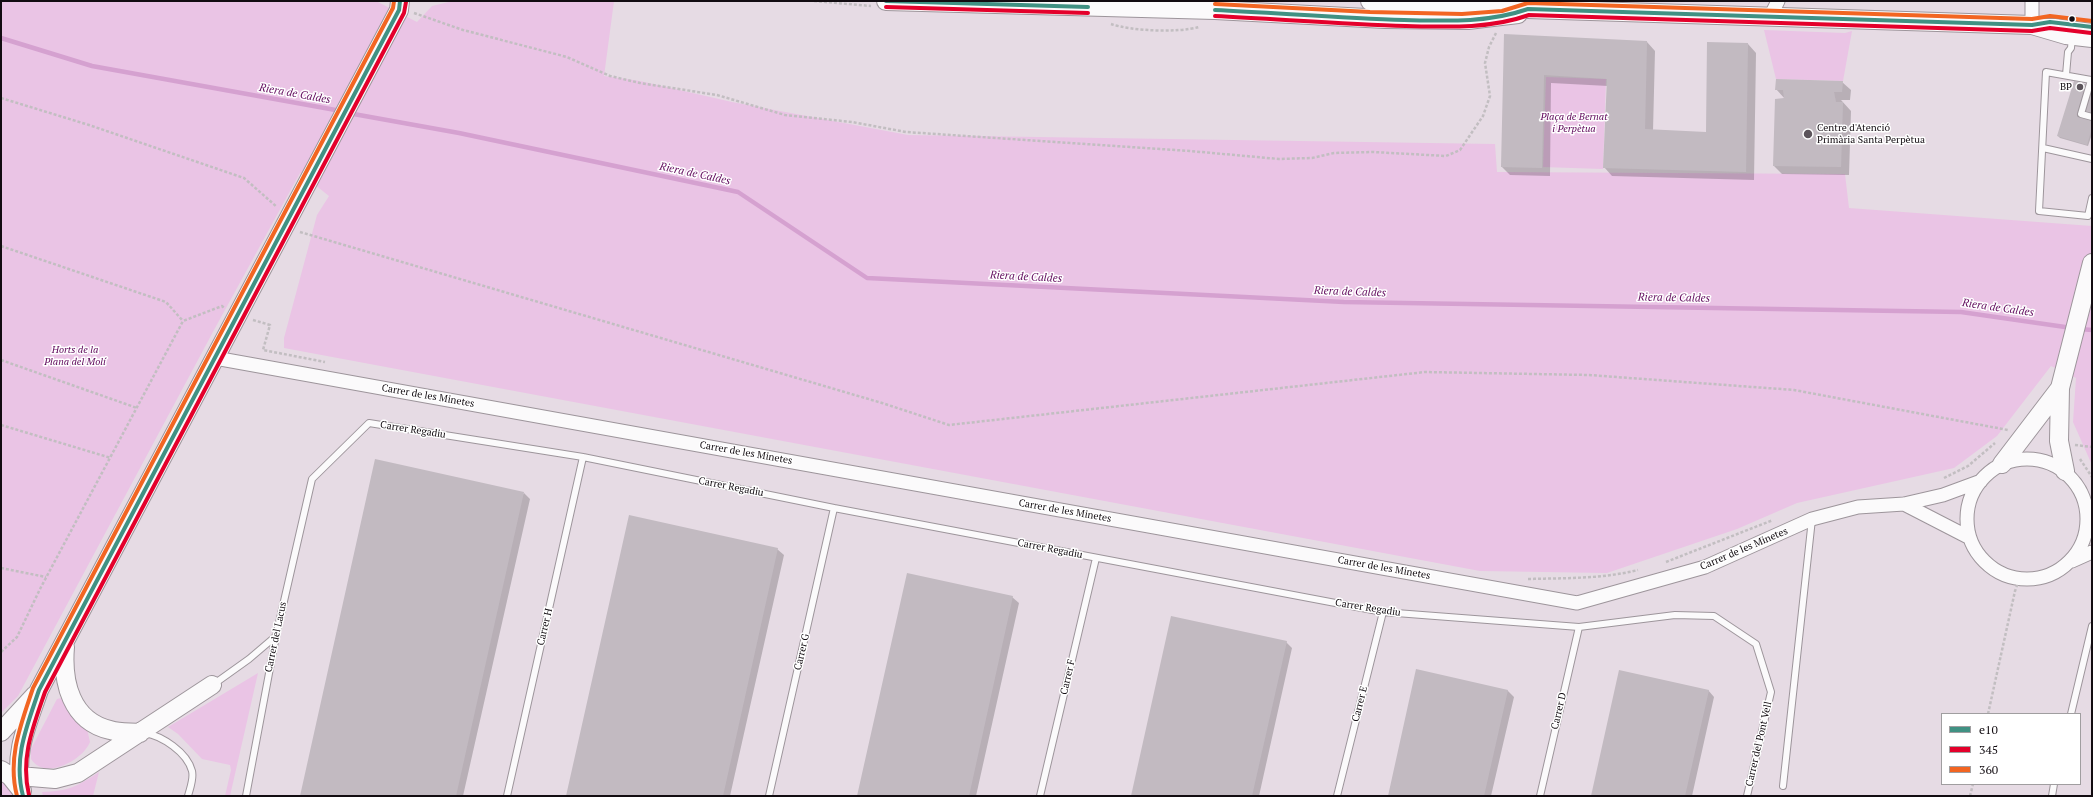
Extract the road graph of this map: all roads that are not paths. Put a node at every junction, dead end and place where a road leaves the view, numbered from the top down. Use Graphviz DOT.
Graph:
graph roads {
  1 [pos="886,1"];
  2 [pos="1370,1"];
  3 [pos="1778,1"];
  4 [pos="2032,1"];
  5 [pos="407,6"];
  6 [pos="1496,7"];
  7 [pos="1770,17"];
  8 [pos="2032,26"];
  9 [pos="2092,27"];
  10 [pos="2073,36"];
  11 [pos="2092,38"];
  12 [pos="2066,75"];
  13 [pos="2092,117"];
  14 [pos="2043,148"];
  15 [pos="2092,159"];
  16 [pos="2092,198"];
  17 [pos="2092,263"];
  18 [pos="215,358"];
  19 [pos="2062,381"];
  20 [pos="583,457"];
  21 [pos="2002,464"];
  22 [pos="2064,471"];
  23 [pos="312,479"];
  24 [pos="1981,481"];
  25 [pos="2088,498"];
  26 [pos="1904,504"];
  27 [pos="834,508"];
  28 [pos="1812,519"];
  29 [pos="1970,538"];
  30 [pos="2092,552"];
  31 [pos="1096,558"];
  32 [pos="2072,561"];
  33 [pos="1383,612"];
  34 [pos="2092,626"];
  35 [pos="1579,627"];
  36 [pos="276,636"];
  37 [pos="65,641"];
  38 [pos="212,685"];
  39 [pos="40,690"];
  40 [pos="1771,692"];
  41 [pos="2071,713"];
  42 [pos="1,732"];
  43 [pos="140,733"];
  44 [pos="15,782"];
  45 [pos="2054,785"];
  46 [pos="1783,786"];
  47 [pos="188,796"];
  48 [pos="246,796"];
  49 [pos="507,796"];
  50 [pos="770,796"];
  51 [pos="1040,796"];
  52 [pos="1337,796"];
  53 [pos="1540,796"];
  54 [pos="1747,796"];
  55 [pos="2052,796"];
  1 -- 6 [label="main road"];
  2 -- 6 [label="main road"];
  3 -- 7 [label="street"];
  4 -- 8 [label="street"];
  5 -- 18 [label="main road"];
  6 -- 7 [label="main road"];
  7 -- 8 [label="main road"];
  8 -- 9 [label="lane"];
  8 -- 10 [label="main road"];
  10 -- 11 [label="main road"];
  10 -- 12 [label="lane"];
  12 -- 13 [label="lane"];
  12 -- 14 [label="lane"];
  14 -- 15 [label="lane"];
  14 -- 16 [label="lane"];
  17 -- 19 [label="main road"];
  18 -- 28 [label="street, Carrer de les Minetes"];
  18 -- 37 [label="main road"];
  19 -- 21 [label="main road"];
  19 -- 22 [label="main road"];
  20 -- 23 [label="lane, Carrer Regadiu"];
  20 -- 27 [label="lane, Carrer Regadiu"];
  20 -- 49 [label="lane, Carrer H"];
  21 -- 22 [label="street"];
  21 -- 24 [label="street"];
  22 -- 25 [label="street"];
  23 -- 36 [label="lane, Carrer del Lacus"];
  24 -- 26 [label="street, Carrer de les Minetes"];
  24 -- 29 [label="street"];
  25 -- 32 [label="street"];
  26 -- 28 [label="street, Carrer de les Minetes"];
  26 -- 29 [label="street"];
  27 -- 31 [label="lane, Carrer Regadiu"];
  27 -- 50 [label="lane, Carrer G"];
  28 -- 46 [label="lane"];
  29 -- 32 [label="street"];
  30 -- 32 [label="street"];
  31 -- 33 [label="lane, Carrer Regadiu"];
  31 -- 51 [label="lane, Carrer F"];
  33 -- 35 [label="lane, Carrer Regadiu"];
  33 -- 52 [label="lane, Carrer E"];
  34 -- 41 [label="lane"];
  35 -- 40 [label="lane, Carrer Regadiu"];
  35 -- 53 [label="lane, Carrer D"];
  36 -- 38 [label="lane"];
  36 -- 48 [label="lane, Carrer del Lacus"];
  37 -- 39 [label="main road"];
  37 -- 43 [label="main road"];
  38 -- 43 [label="main road"];
  39 -- 42 [label="main road"];
  39 -- 44 [label="main road"];
  40 -- 54 [label="lane, Carrer del Pont Vell"];
  43 -- 44 [label="main road"];
  43 -- 47 [label="lane"];
  45 -- 55 [label="lane"];
}
